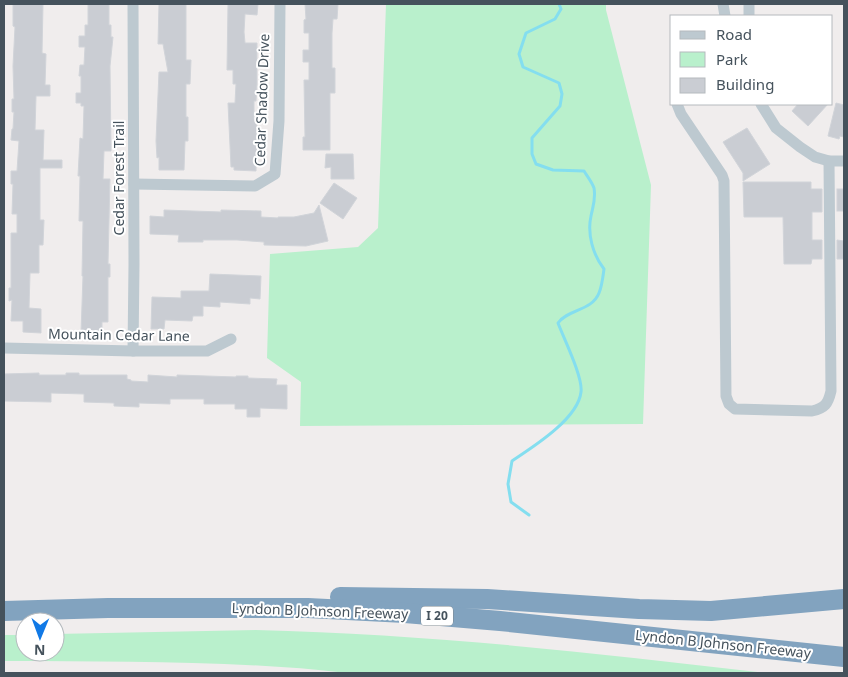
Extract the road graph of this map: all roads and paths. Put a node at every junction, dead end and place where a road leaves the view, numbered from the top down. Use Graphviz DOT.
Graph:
graph roads {
  1 [pos="133,4"];
  2 [pos="280,4"];
  3 [pos="677,105"];
  4 [pos="762,105"];
  5 [pos="830,161"];
  6 [pos="844,161"];
  7 [pos="134,184"];
  8 [pos="231,339"];
  9 [pos="4,348"];
  10 [pos="133,351"];
  11 [pos="844,599"];
  12 [pos="167,608"];
  13 [pos="4,611"];
  14 [pos="844,657"];
  1 -- 7 [label="street, Cedar Forest Trail"];
  2 -- 7 [label="street, Cedar Shadow Drive"];
  3 -- 5 [label="street"];
  4 -- 5 [label="street"];
  5 -- 6 [label="street"];
  7 -- 10 [label="street, Cedar Forest Trail"];
  8 -- 10 [label="street, Mountain Cedar Lane"];
  9 -- 10 [label="street, Mountain Cedar Lane"];
  11 -- 12 [label="highway"];
  12 -- 13 [label="highway, Lyndon B Johnson Freeway / I 20"];
  12 -- 14 [label="highway, Lyndon B Johnson Freeway / I 20"];
}
